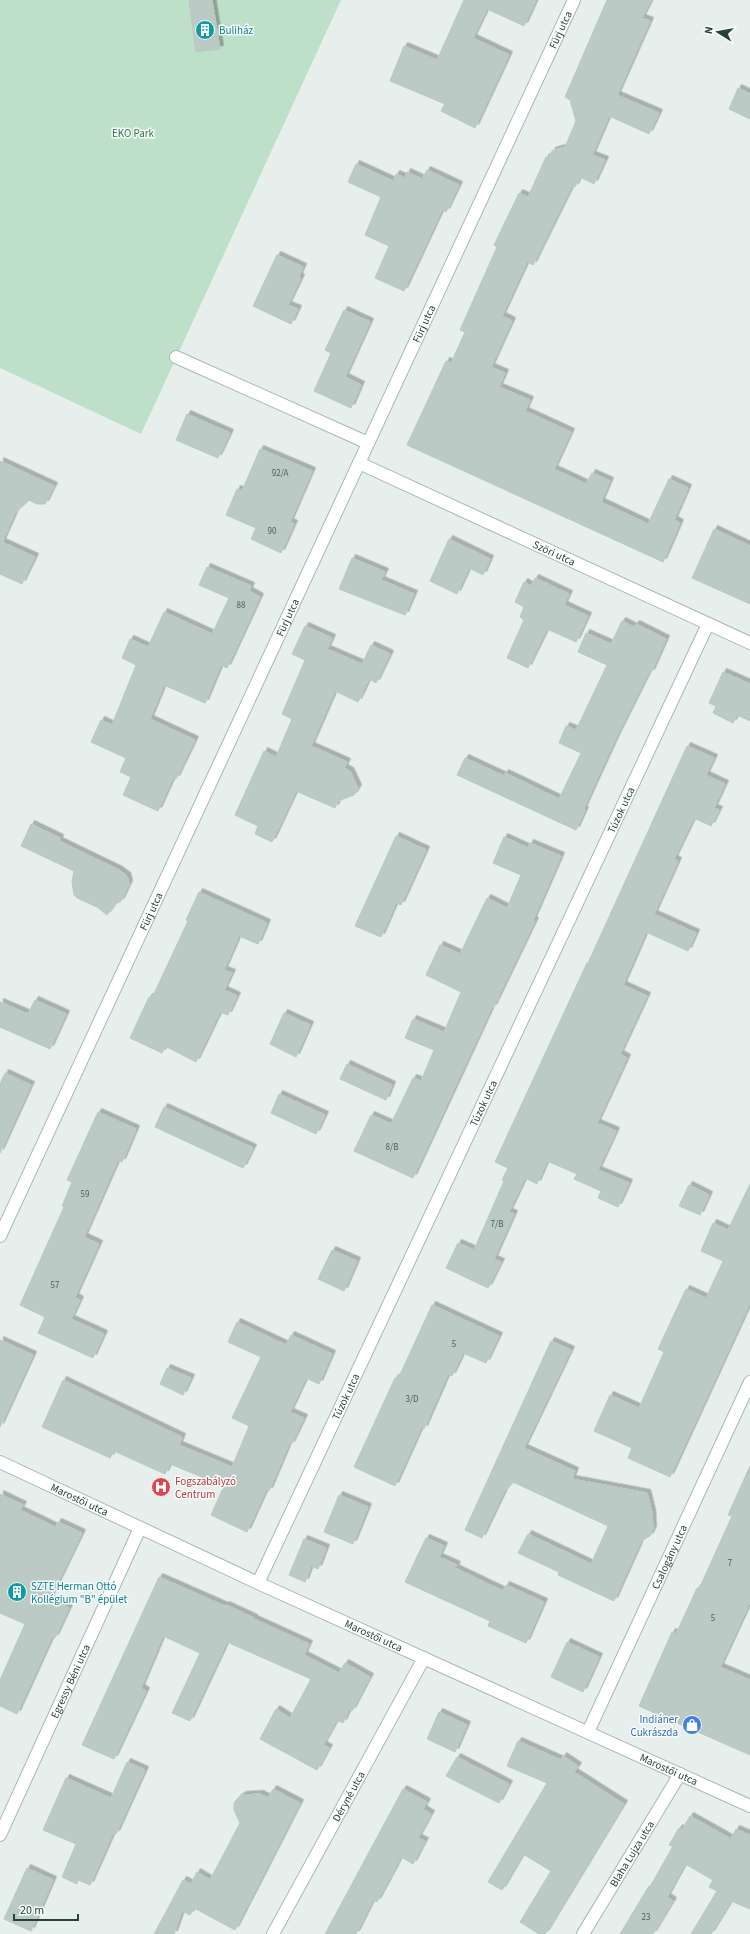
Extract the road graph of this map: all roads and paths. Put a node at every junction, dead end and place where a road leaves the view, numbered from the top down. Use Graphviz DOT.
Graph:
graph roads {
  1 [pos="574,0"];
  2 [pos="176,357"];
  3 [pos="368,443"];
  4 [pos="359,464"];
  5 [pos="708,624"];
  6 [pos="750,643"];
  7 [pos="0,1236"];
  8 [pos="750,1382"];
  9 [pos="0,1462"];
  10 [pos="140,1528"];
  11 [pos="258,1583"];
  12 [pos="424,1658"];
  13 [pos="588,1732"];
  14 [pos="680,1774"];
  15 [pos="750,1806"];
  16 [pos="0,1835"];
  17 [pos="273,1934"];
  18 [pos="583,1934"];
  1 -- 3 [label="street, Fürj utca"];
  2 -- 3 [label="street"];
  3 -- 4 [label="street, Fürj utca"];
  4 -- 5 [label="street, Szöri utca"];
  4 -- 7 [label="street, Fürj utca"];
  5 -- 6 [label="street, Szöri utca"];
  5 -- 11 [label="street, Túzok utca"];
  8 -- 13 [label="street, Csalogány utca"];
  9 -- 10 [label="street, Marostői utca"];
  10 -- 11 [label="street, Marostői utca"];
  10 -- 16 [label="street, Egressy Béni utca"];
  11 -- 12 [label="street, Marostői utca"];
  12 -- 13 [label="street, Marostői utca"];
  12 -- 17 [label="street, Déryné utca"];
  13 -- 14 [label="street, Marostői utca"];
  14 -- 15 [label="street, Marostői utca"];
  14 -- 18 [label="street, Blaha Lujza utca"];
}
